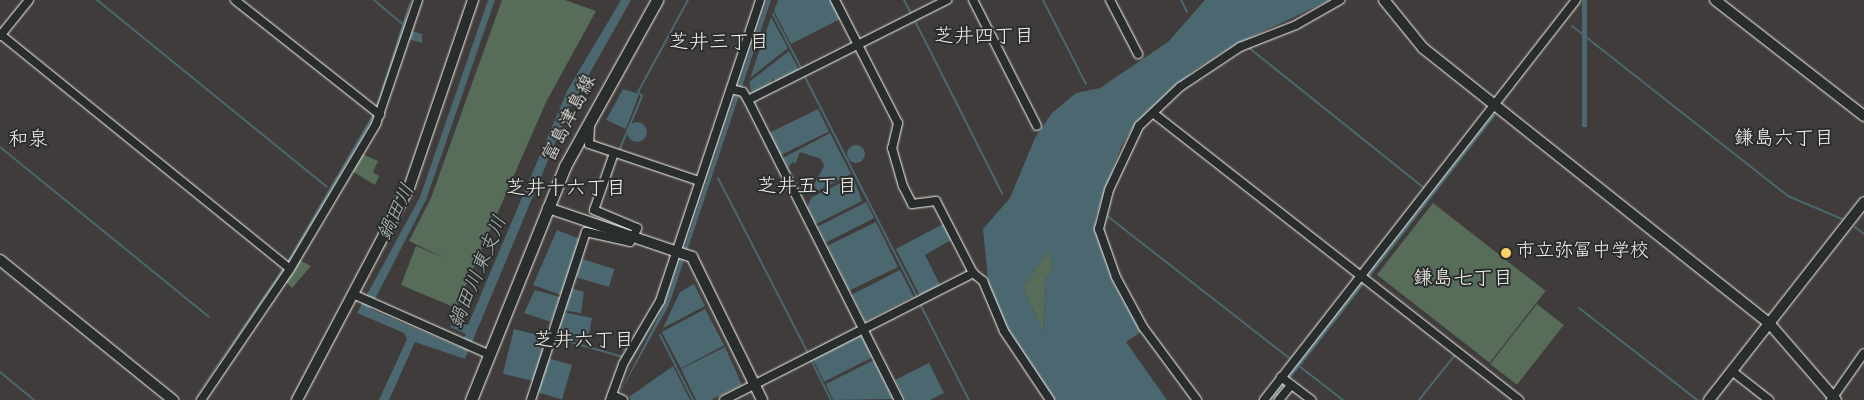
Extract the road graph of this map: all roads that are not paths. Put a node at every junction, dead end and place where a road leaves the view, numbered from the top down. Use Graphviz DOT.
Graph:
graph roads {
  1 [pos="29,0"];
  2 [pos="235,0"];
  3 [pos="418,0"];
  4 [pos="473,0"];
  5 [pos="657,0"];
  6 [pos="760,0"];
  7 [pos="835,0"];
  8 [pos="947,0"];
  9 [pos="973,0"];
  10 [pos="1110,0"];
  11 [pos="1340,0"];
  12 [pos="1384,0"];
  13 [pos="1576,0"];
  14 [pos="1715,0"];
  15 [pos="0,35"];
  16 [pos="858,45"];
  17 [pos="1138,54"];
  18 [pos="735,90"];
  19 [pos="748,100"];
  20 [pos="1495,105"];
  21 [pos="1153,113"];
  22 [pos="377,114"];
  23 [pos="1864,116"];
  24 [pos="587,120"];
  25 [pos="1037,126"];
  26 [pos="614,153"];
  27 [pos="699,180"];
  28 [pos="1864,202"];
  29 [pos="548,208"];
  30 [pos="633,236"];
  31 [pos="681,251"];
  32 [pos="0,260"];
  33 [pos="287,267"];
  34 [pos="973,273"];
  35 [pos="1360,275"];
  36 [pos="359,297"];
  37 [pos="1769,324"];
  38 [pos="863,328"];
  39 [pos="1864,353"];
  40 [pos="488,354"];
  41 [pos="1732,371"];
  42 [pos="1282,377"];
  43 [pos="1290,384"];
  44 [pos="754,385"];
  45 [pos="611,397"];
  46 [pos="1833,399"];
  47 [pos="173,400"];
  48 [pos="201,400"];
  49 [pos="298,400"];
  50 [pos="471,400"];
  51 [pos="531,400"];
  52 [pos="622,400"];
  53 [pos="724,400"];
  54 [pos="762,400"];
  55 [pos="899,400"];
  56 [pos="1050,400"];
  57 [pos="1197,400"];
  58 [pos="1264,400"];
  59 [pos="1279,400"];
  60 [pos="1311,400"];
  61 [pos="1520,400"];
  62 [pos="1709,400"];
  63 [pos="1769,400"];
  1 -- 15 [label="street"];
  2 -- 22 [label="street"];
  3 -- 22 [label="street"];
  4 -- 36 [label="street"];
  5 -- 24 [label="main road, 富島津島線"];
  6 -- 18 [label="street"];
  7 -- 16 [label="street"];
  8 -- 16 [label="street"];
  9 -- 25 [label="street"];
  10 -- 17 [label="street"];
  11 -- 21 [label="street"];
  12 -- 20 [label="street"];
  13 -- 20 [label="street"];
  14 -- 23 [label="street"];
  15 -- 33 [label="street"];
  16 -- 19 [label="street"];
  16 -- 34 [label="street"];
  18 -- 19 [label="street"];
  18 -- 27 [label="street"];
  19 -- 38 [label="street"];
  20 -- 35 [label="street"];
  20 -- 37 [label="street"];
  21 -- 35 [label="street"];
  21 -- 57 [label="street"];
  22 -- 33 [label="street"];
  24 -- 26 [label="street"];
  24 -- 29 [label="main road, 富島津島線"];
  26 -- 27 [label="street"];
  26 -- 30 [label="street"];
  27 -- 31 [label="street"];
  28 -- 37 [label="street"];
  29 -- 30 [label="street"];
  29 -- 40 [label="main road, 富島津島線"];
  30 -- 31 [label="street"];
  30 -- 51 [label="street"];
  31 -- 44 [label="street"];
  31 -- 45 [label="street"];
  32 -- 47 [label="street"];
  33 -- 48 [label="street"];
  34 -- 38 [label="street"];
  34 -- 56 [label="street"];
  35 -- 42 [label="street"];
  35 -- 61 [label="street"];
  36 -- 40 [label="street"];
  36 -- 49 [label="street"];
  37 -- 41 [label="street"];
  37 -- 46 [label="street"];
  38 -- 44 [label="street"];
  38 -- 55 [label="street"];
  39 -- 46 [label="street"];
  40 -- 50 [label="main road, 富島津島線"];
  41 -- 62 [label="street"];
  41 -- 63 [label="street"];
  42 -- 43 [label="street"];
  42 -- 58 [label="street"];
  43 -- 59 [label="street"];
  43 -- 60 [label="street"];
  44 -- 53 [label="street"];
  44 -- 54 [label="street"];
  45 -- 52 [label="street"];
}
